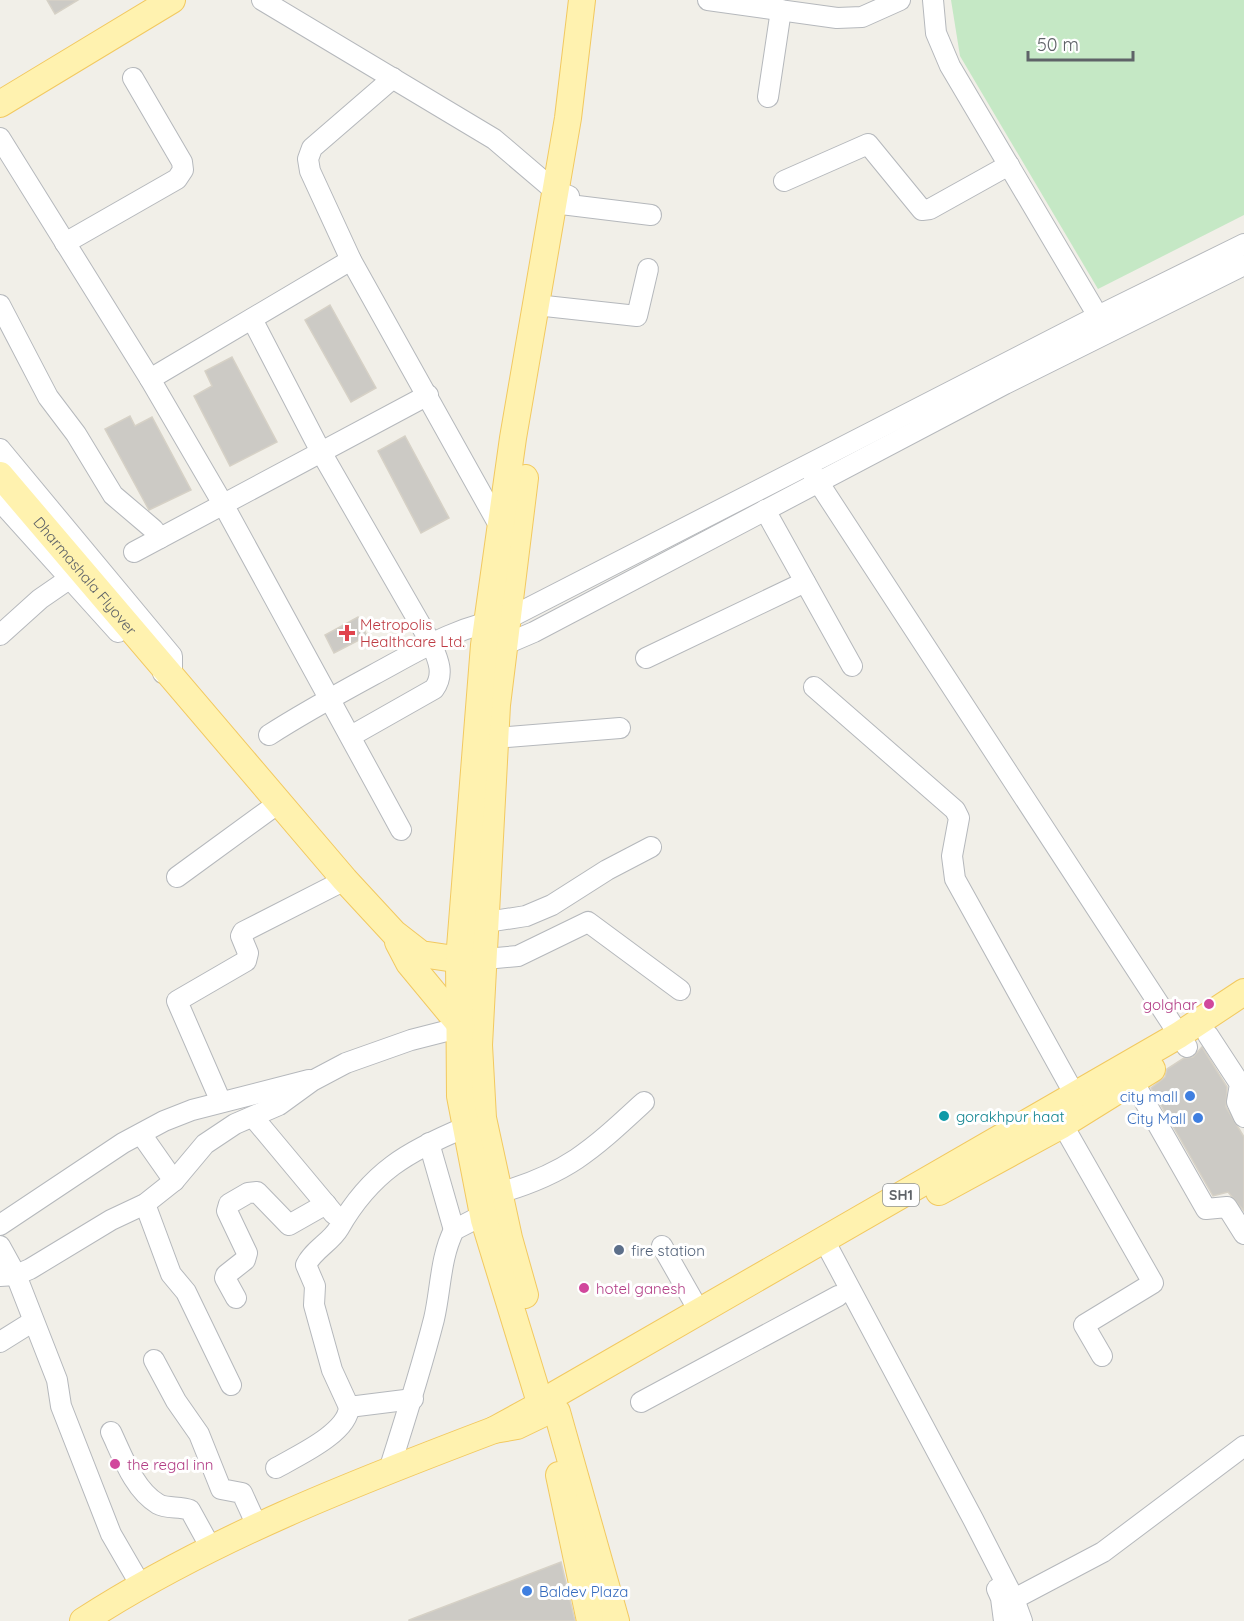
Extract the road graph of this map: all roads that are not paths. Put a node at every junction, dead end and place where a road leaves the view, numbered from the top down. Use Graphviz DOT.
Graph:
graph roads {
  1 [pos="140,0"];
  2 [pos="172,0"];
  3 [pos="262,0"];
  4 [pos="582,0"];
  5 [pos="596,0"];
  6 [pos="708,0"];
  7 [pos="900,0"];
  8 [pos="933,0"];
  9 [pos="781,10"];
  10 [pos="133,78"];
  11 [pos="393,78"];
  12 [pos="0,88"];
  13 [pos="768,97"];
  14 [pos="0,104"];
  15 [pos="0,138"];
  16 [pos="1009,165"];
  17 [pos="784,182"];
  18 [pos="561,199"];
  19 [pos="651,215"];
  20 [pos="65,243"];
  21 [pos="1244,244"];
  22 [pos="351,260"];
  23 [pos="1244,266"];
  24 [pos="648,269"];
  25 [pos="0,305"];
  26 [pos="544,306"];
  27 [pos="1098,316"];
  28 [pos="252,319"];
  29 [pos="150,379"];
  30 [pos="428,395"];
  31 [pos="0,449"];
  32 [pos="321,452"];
  33 [pos="813,474"];
  34 [pos="0,475"];
  35 [pos="0,501"];
  36 [pos="223,504"];
  37 [pos="765,510"];
  38 [pos="500,527"];
  39 [pos="160,538"];
  40 [pos="134,552"];
  41 [pos="69,579"];
  42 [pos="805,582"];
  43 [pos="496,632"];
  44 [pos="0,635"];
  45 [pos="431,643"];
  46 [pos="646,658"];
  47 [pos="852,666"];
  48 [pos="172,675"];
  49 [pos="814,687"];
  50 [pos="331,698"];
  51 [pos="620,728"];
  52 [pos="270,735"];
  53 [pos="351,736"];
  54 [pos="495,738"];
  55 [pos="280,802"];
  56 [pos="401,830"];
  57 [pos="651,847"];
  58 [pos="177,877"];
  59 [pos="345,880"];
  60 [pos="487,922"];
  61 [pos="394,933"];
  62 [pos="459,960"];
  63 [pos="485,962"];
  64 [pos="680,990"];
  65 [pos="1244,992"];
  66 [pos="1244,1013"];
  67 [pos="458,1025"];
  68 [pos="1191,1039"];
  69 [pos="479,1045"];
  70 [pos="312,1081"];
  71 [pos="1133,1081"];
  72 [pos="221,1102"];
  73 [pos="644,1102"];
  74 [pos="1079,1103"];
  75 [pos="1057,1116"];
  76 [pos="253,1117"];
  77 [pos="1244,1117"];
  78 [pos="466,1127"];
  79 [pos="141,1134"];
  80 [pos="429,1143"];
  81 [pos="174,1181"];
  82 [pos="499,1193"];
  83 [pos="145,1204"];
  84 [pos="326,1204"];
  85 [pos="483,1215"];
  86 [pos="340,1222"];
  87 [pos="0,1225"];
  88 [pos="454,1230"];
  89 [pos="1244,1234"];
  90 [pos="0,1246"];
  91 [pos="662,1246"];
  92 [pos="822,1249"];
  93 [pos="8,1275"];
  94 [pos="838,1296"];
  95 [pos="236,1298"];
  96 [pos="699,1311"];
  97 [pos="32,1322"];
  98 [pos="0,1342"];
  99 [pos="1102,1356"];
  100 [pos="154,1360"];
  101 [pos="231,1384"];
  102 [pos="413,1399"];
  103 [pos="641,1402"];
  104 [pos="549,1404"];
  105 [pos="349,1407"];
  106 [pos="111,1432"];
  107 [pos="1244,1446"];
  108 [pos="276,1468"];
  109 [pos="389,1470"];
  110 [pos="258,1528"];
  111 [pos="212,1550"];
  112 [pos="140,1584"];
  113 [pos="1014,1599"];
  114 [pos="84,1621"];
  115 [pos="590,1621"];
  116 [pos="616,1621"];
  117 [pos="1004,1621"];
  118 [pos="1022,1621"];
  1 -- 12 [label="main road"];
  2 -- 14 [label="main road"];
  3 -- 11 [label="street"];
  4 -- 18 [label="main road"];
  5 -- 18 [label="main road"];
  6 -- 9 [label="street"];
  7 -- 9 [label="street"];
  8 -- 16 [label="street"];
  9 -- 13 [label="street"];
  10 -- 20 [label="street"];
  11 -- 18 [label="street"];
  11 -- 22 [label="street"];
  15 -- 20 [label="street"];
  16 -- 17 [label="street"];
  16 -- 27 [label="street"];
  18 -- 19 [label="street"];
  18 -- 26 [label="main road"];
  20 -- 29 [label="street"];
  21 -- 27 [label="street"];
  22 -- 28 [label="street"];
  22 -- 30 [label="street"];
  23 -- 33 [label="street"];
  24 -- 26 [label="street"];
  25 -- 39 [label="street"];
  26 -- 38 [label="main road"];
  26 -- 43 [label="main road"];
  27 -- 33 [label="street"];
  28 -- 29 [label="street"];
  28 -- 32 [label="street"];
  29 -- 36 [label="street"];
  30 -- 32 [label="street"];
  30 -- 38 [label="street"];
  31 -- 48 [label="street"];
  32 -- 36 [label="street"];
  32 -- 45 [label="street"];
  33 -- 37 [label="street"];
  33 -- 43 [label="street"];
  33 -- 68 [label="street"];
  34 -- 48 [label="main road, Dharmashala Flyover"];
  35 -- 41 [label="street"];
  36 -- 39 [label="street"];
  36 -- 50 [label="street"];
  37 -- 42 [label="street"];
  37 -- 43 [label="street"];
  38 -- 43 [label="main road"];
  39 -- 40 [label="street"];
  41 -- 44 [label="street"];
  41 -- 48 [label="street"];
  42 -- 46 [label="street"];
  42 -- 47 [label="street"];
  43 -- 45 [label="street"];
  43 -- 54 [label="main road"];
  43 -- 62 [label="main road"];
  45 -- 50 [label="street"];
  45 -- 53 [label="street"];
  48 -- 55 [label="main road, Dharmashala Flyover"];
  49 -- 74 [label="street"];
  50 -- 52 [label="street"];
  50 -- 53 [label="street"];
  51 -- 54 [label="street"];
  53 -- 56 [label="street"];
  54 -- 60 [label="main road"];
  55 -- 58 [label="street"];
  55 -- 59 [label="main road, Dharmashala Flyover"];
  57 -- 60 [label="street"];
  59 -- 61 [label="main road, Dharmashala Flyover"];
  59 -- 72 [label="street"];
  60 -- 63 [label="main road"];
  61 -- 62 [label="main road"];
  61 -- 67 [label="main road"];
  62 -- 63 [label="main road"];
  62 -- 67 [label="main road"];
  63 -- 64 [label="street"];
  63 -- 69 [label="main road"];
  65 -- 68 [label="main road, SH1"];
  66 -- 68 [label="main road, SH1"];
  67 -- 69 [label="main road"];
  67 -- 70 [label="street"];
  67 -- 78 [label="main road"];
  68 -- 71 [label="main road, SH1"];
  68 -- 74 [label="main road, SH1"];
  68 -- 77 [label="street"];
  69 -- 82 [label="main road"];
  70 -- 72 [label="street"];
  70 -- 76 [label="street"];
  71 -- 74 [label="main road, SH1"];
  71 -- 89 [label="street"];
  72 -- 79 [label="street"];
  73 -- 82 [label="street"];
  74 -- 75 [label="main road, SH1"];
  75 -- 92 [label="main road, SH1"];
  75 -- 99 [label="street"];
  76 -- 81 [label="street"];
  76 -- 84 [label="street"];
  78 -- 80 [label="street"];
  78 -- 85 [label="main road"];
  79 -- 81 [label="street"];
  79 -- 87 [label="street"];
  80 -- 86 [label="street"];
  80 -- 88 [label="street"];
  81 -- 83 [label="street"];
  82 -- 104 [label="main road"];
  83 -- 93 [label="street"];
  83 -- 101 [label="street"];
  84 -- 86 [label="street"];
  84 -- 95 [label="street"];
  85 -- 88 [label="street"];
  85 -- 104 [label="main road"];
  86 -- 105 [label="street"];
  88 -- 102 [label="street"];
  90 -- 93 [label="street"];
  91 -- 96 [label="street"];
  92 -- 94 [label="street"];
  92 -- 96 [label="main road, SH1"];
  92 -- 104 [label="main road, SH1"];
  92 -- 113 [label="street"];
  93 -- 97 [label="street"];
  94 -- 103 [label="street"];
  94 -- 117 [label="street"];
  96 -- 104 [label="main road, SH1"];
  97 -- 98 [label="street"];
  97 -- 112 [label="street"];
  100 -- 110 [label="street"];
  102 -- 105 [label="street"];
  102 -- 109 [label="street"];
  104 -- 109 [label="main road"];
  104 -- 115 [label="main road"];
  104 -- 116 [label="main road"];
  105 -- 108 [label="street"];
  106 -- 111 [label="street"];
  107 -- 113 [label="street"];
  109 -- 110 [label="main road"];
  110 -- 111 [label="main road"];
  111 -- 112 [label="main road"];
  112 -- 114 [label="main road"];
  113 -- 118 [label="street"];
}
